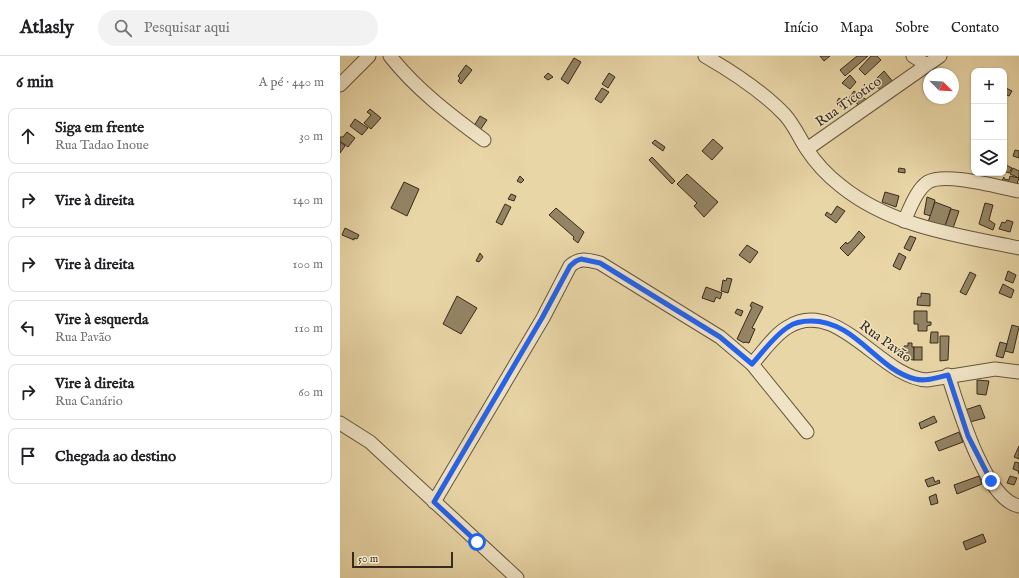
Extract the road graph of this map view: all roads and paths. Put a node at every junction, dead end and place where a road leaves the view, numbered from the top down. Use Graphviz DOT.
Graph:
graph roads {
  1 [pos="369,56"];
  2 [pos="390,56"];
  3 [pos="704,56"];
  4 [pos="913,56"];
  5 [pos="940,56"];
  6 [pos="927,65"];
  7 [pos="340,85"];
  8 [pos="484,140"];
  9 [pos="807,149"];
  10 [pos="1019,191"];
  11 [pos="904,221"];
  12 [pos="1019,248"];
  13 [pos="752,364"];
  14 [pos="1019,372"];
  15 [pos="948,375"];
  16 [pos="340,423"];
  17 [pos="807,432"];
  18 [pos="434,502"];
  19 [pos="1019,506"];
  20 [pos="517,578"];
  1 -- 7 [label="street"];
  2 -- 8 [label="street"];
  3 -- 9 [label="street"];
  4 -- 6 [label="street"];
  5 -- 6 [label="street, Rua Ticotico"];
  6 -- 9 [label="street, Rua Ticotico"];
  9 -- 11 [label="street"];
  10 -- 11 [label="street"];
  11 -- 12 [label="street"];
  13 -- 15 [label="street, Rua Pavão"];
  13 -- 17 [label="street"];
  13 -- 18 [label="street"];
  14 -- 15 [label="street, Rua Pavão"];
  15 -- 19 [label="street"];
  16 -- 18 [label="street"];
  18 -- 20 [label="street"];
}
